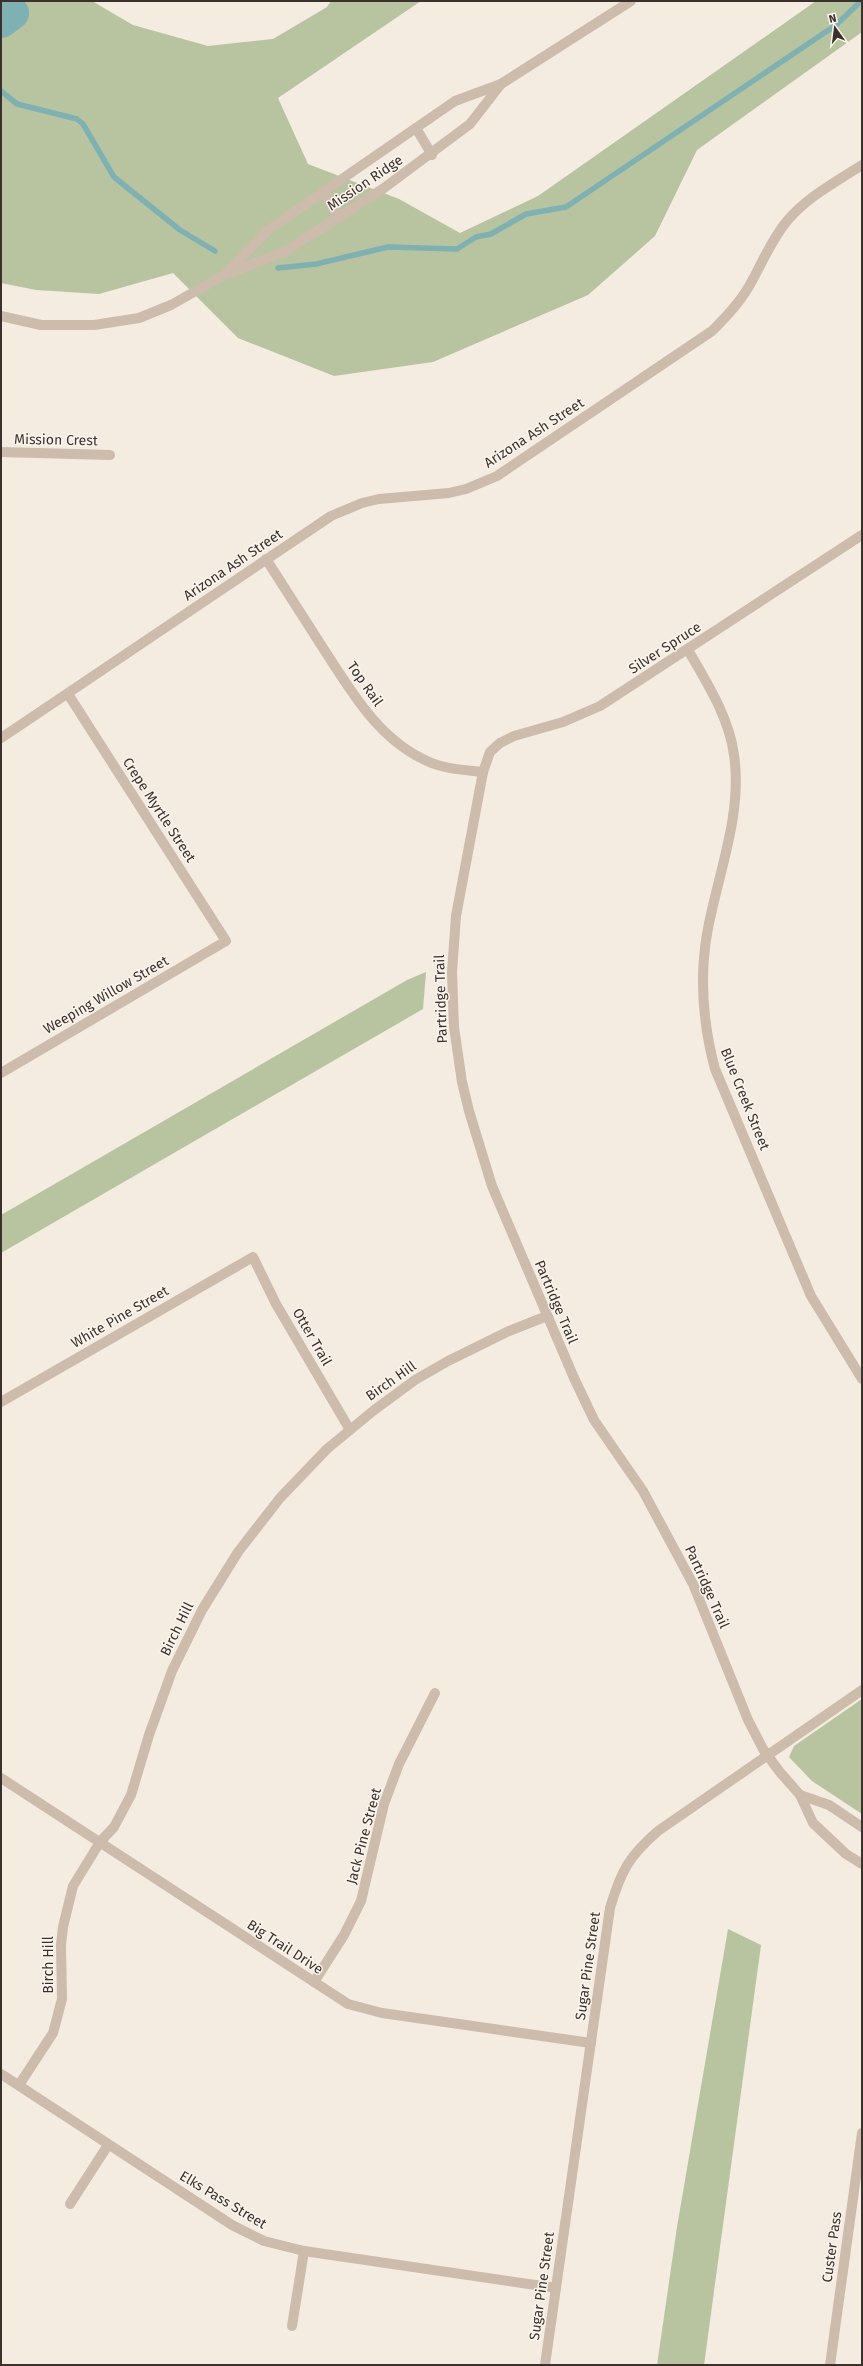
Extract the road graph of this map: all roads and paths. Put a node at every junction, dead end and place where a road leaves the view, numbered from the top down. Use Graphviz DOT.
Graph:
graph roads {
  1 [pos="631,1"];
  2 [pos="501,84"];
  3 [pos="416,128"];
  4 [pos="432,155"];
  5 [pos="862,165"];
  6 [pos="323,191"];
  7 [pos="339,218"];
  8 [pos="224,275"];
  9 [pos="1,316"];
  10 [pos="1,452"];
  11 [pos="110,455"];
  12 [pos="862,535"];
  13 [pos="266,559"];
  14 [pos="688,650"];
  15 [pos="68,694"];
  16 [pos="1,738"];
  17 [pos="483,772"];
  18 [pos="226,941"];
  19 [pos="1,1073"];
  20 [pos="253,1257"];
  21 [pos="547,1316"];
  22 [pos="862,1379"];
  23 [pos="1,1402"];
  24 [pos="350,1430"];
  25 [pos="862,1690"];
  26 [pos="435,1693"];
  27 [pos="768,1755"];
  28 [pos="1,1778"];
  29 [pos="800,1795"];
  30 [pos="862,1827"];
  31 [pos="100,1842"];
  32 [pos="862,1864"];
  33 [pos="314,1982"];
  34 [pos="591,2043"];
  35 [pos="1,2074"];
  36 [pos="19,2086"];
  37 [pos="862,2133"];
  38 [pos="108,2145"];
  39 [pos="70,2204"];
  40 [pos="304,2251"];
  41 [pos="556,2288"];
  42 [pos="292,2326"];
  43 [pos="544,2365"];
  44 [pos="830,2365"];
  1 -- 2 [label="street, Mission Ridge"];
  2 -- 3 [label="street, Mission Ridge"];
  2 -- 4 [label="street, Mission Ridge"];
  3 -- 4 [label="street"];
  3 -- 6 [label="street, Mission Ridge"];
  4 -- 7 [label="street, Mission Ridge"];
  5 -- 13 [label="street, Arizona Ash Street"];
  6 -- 7 [label="street"];
  6 -- 8 [label="street, Mission Ridge"];
  7 -- 8 [label="street, Mission Ridge"];
  8 -- 9 [label="street, Mission Ridge"];
  10 -- 11 [label="street, Mission Crest"];
  12 -- 14 [label="street, Silver Spruce"];
  13 -- 15 [label="street, Arizona Ash Street"];
  13 -- 17 [label="street, Top Rail"];
  14 -- 17 [label="street, Silver Spruce"];
  14 -- 22 [label="street, Blue Creek Street"];
  15 -- 16 [label="street, Arizona Ash Street"];
  15 -- 18 [label="street, Crepe Myrtle Street"];
  17 -- 21 [label="street, Partridge Trail"];
  18 -- 19 [label="street, Weeping Willow Street"];
  20 -- 23 [label="street, White Pine Street"];
  20 -- 24 [label="street, Otter Trail"];
  21 -- 24 [label="street, Birch Hill"];
  21 -- 27 [label="street, Partridge Trail"];
  24 -- 31 [label="street, Birch Hill"];
  25 -- 27 [label="street, Sugar Pine Street"];
  26 -- 33 [label="street, Jack Pine Street"];
  27 -- 29 [label="street, Partridge Trail"];
  27 -- 34 [label="street, Sugar Pine Street"];
  28 -- 31 [label="street, Big Trail Drive"];
  29 -- 30 [label="street"];
  29 -- 32 [label="street, Partridge Trail"];
  31 -- 33 [label="street, Big Trail Drive"];
  31 -- 36 [label="street, Birch Hill"];
  33 -- 34 [label="street, Big Trail Drive"];
  34 -- 41 [label="street, Sugar Pine Street"];
  35 -- 36 [label="street, Elks Pass Street"];
  36 -- 38 [label="street, Elks Pass Street"];
  37 -- 44 [label="street, Custer Pass"];
  38 -- 39 [label="street"];
  38 -- 40 [label="street, Elks Pass Street"];
  40 -- 41 [label="street, Elks Pass Street"];
  40 -- 42 [label="street"];
  41 -- 43 [label="street, Sugar Pine Street"];
}
